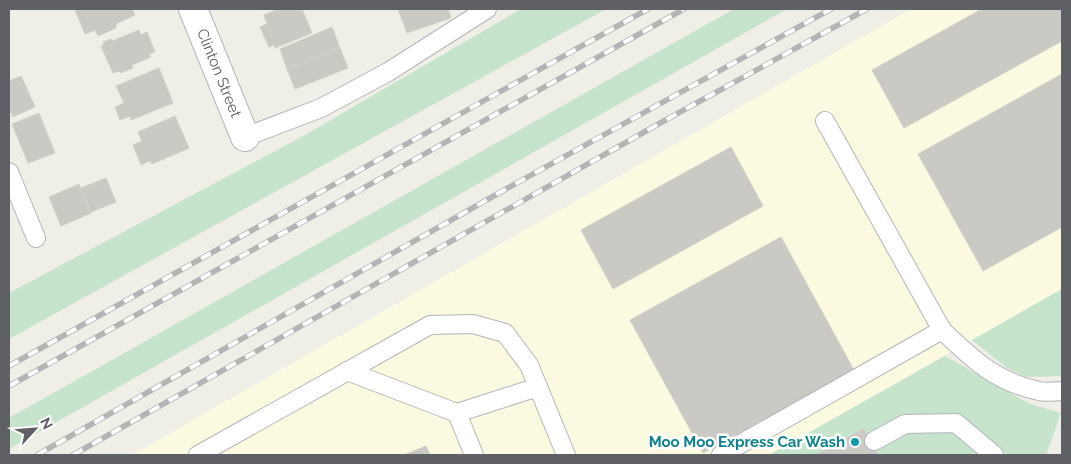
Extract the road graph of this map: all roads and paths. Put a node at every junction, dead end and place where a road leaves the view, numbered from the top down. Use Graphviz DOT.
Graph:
graph roads {
  1 [pos="193,9"];
  2 [pos="481,10"];
  3 [pos="825,121"];
  4 [pos="245,137"];
  5 [pos="9,172"];
  6 [pos="36,238"];
  7 [pos="942,330"];
  8 [pos="348,371"];
  9 [pos="538,387"];
  10 [pos="1062,391"];
  11 [pos="457,413"];
  12 [pos="874,442"];
  13 [pos="198,455"];
  14 [pos="474,455"];
  15 [pos="566,455"];
  16 [pos="721,455"];
  17 [pos="994,455"];
  1 -- 4 [label="street, Clinton Street"];
  2 -- 4 [label="lane"];
  3 -- 7 [label="lane"];
  5 -- 6 [label="lane"];
  7 -- 10 [label="lane"];
  7 -- 16 [label="lane"];
  8 -- 9 [label="lane"];
  8 -- 11 [label="lane"];
  8 -- 13 [label="lane"];
  9 -- 11 [label="lane"];
  9 -- 15 [label="lane"];
  11 -- 14 [label="lane"];
  12 -- 17 [label="lane"];
}
